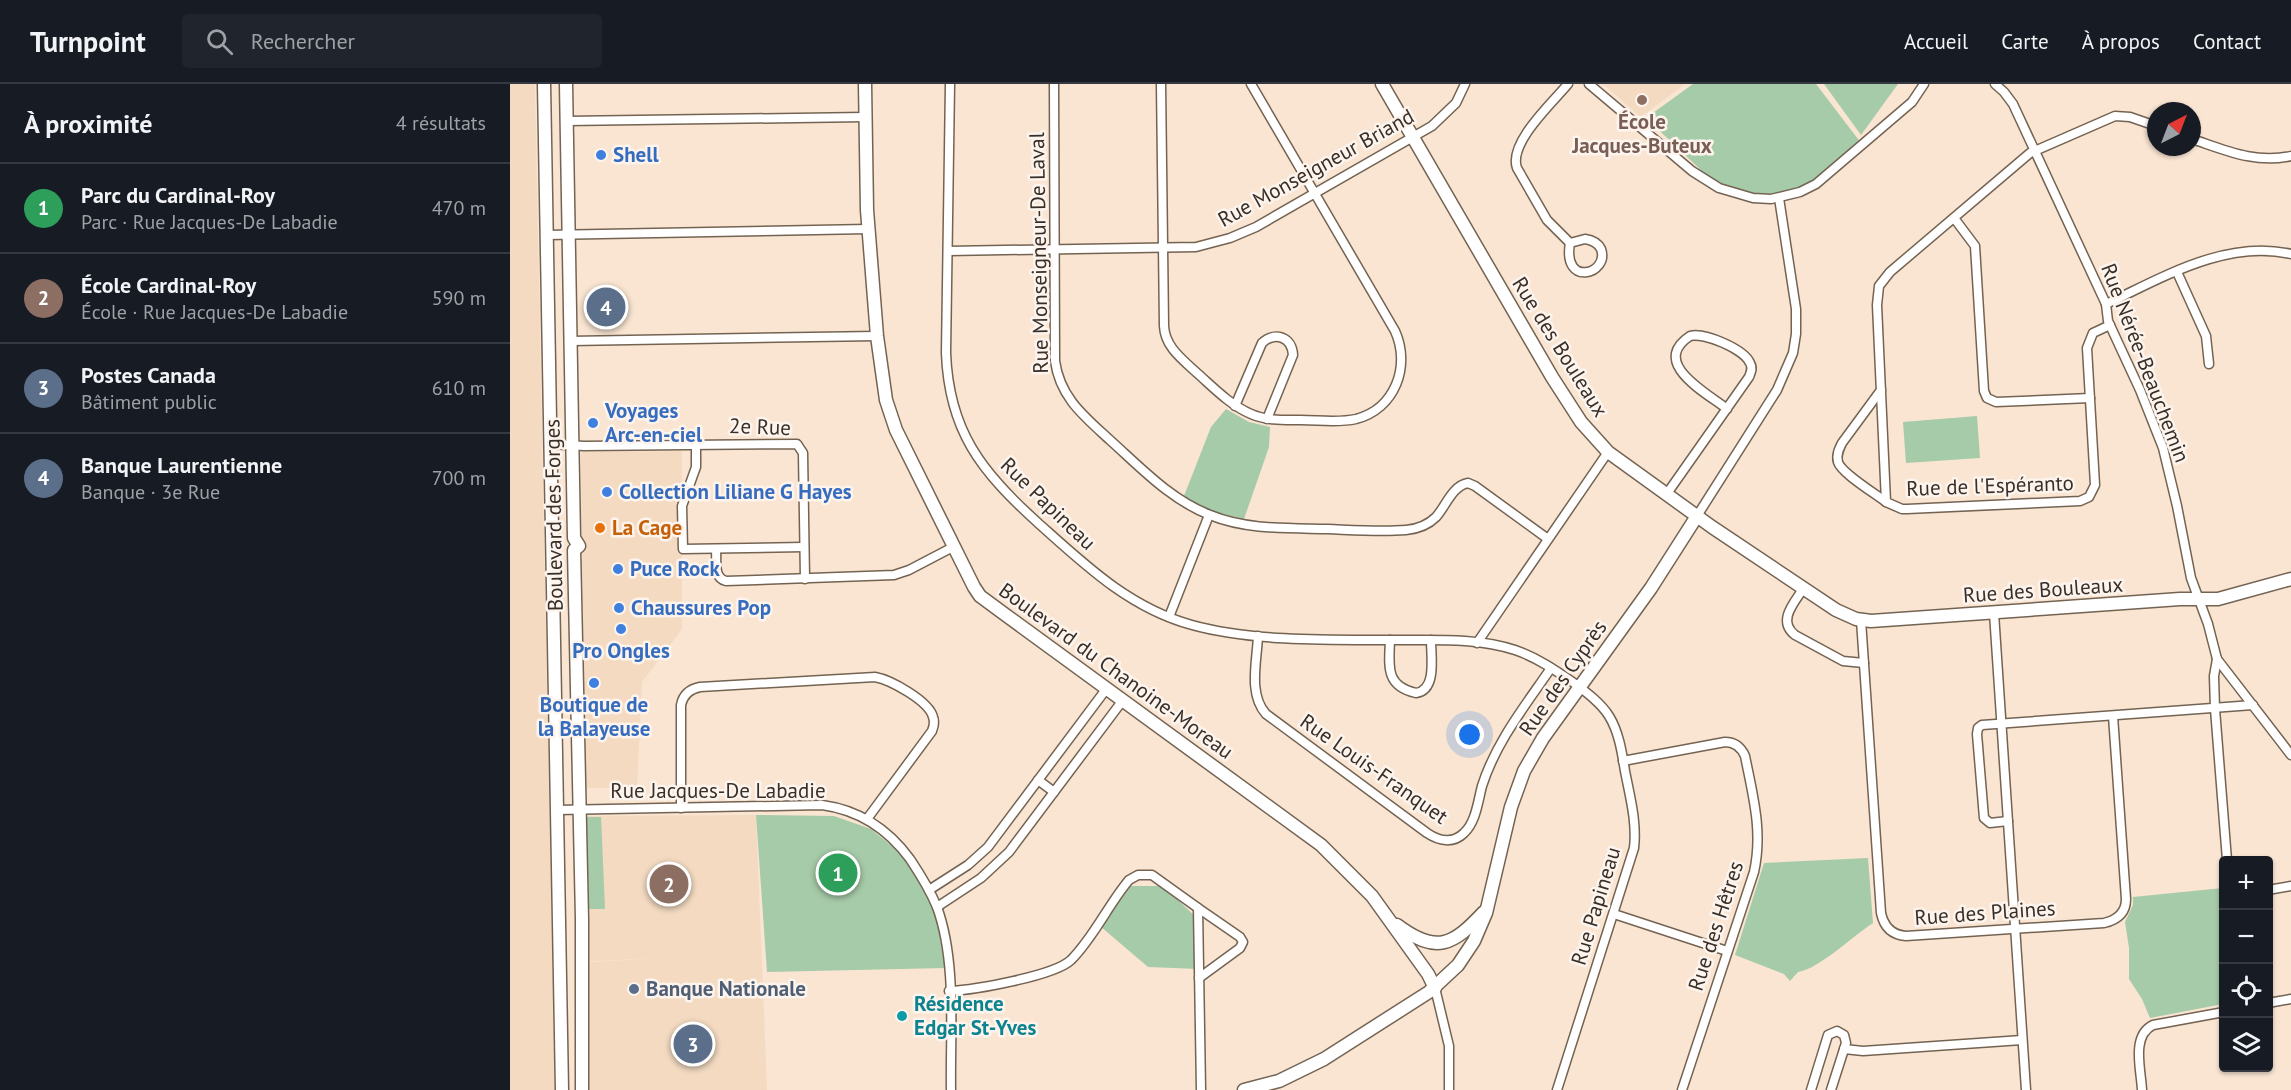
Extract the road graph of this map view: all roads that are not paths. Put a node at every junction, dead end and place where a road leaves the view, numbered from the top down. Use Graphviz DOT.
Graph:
graph roads {
  1 [pos="544,84"];
  2 [pos="566,84"];
  3 [pos="866,84"];
  4 [pos="950,84"];
  5 [pos="1054,84"];
  6 [pos="1161,84"];
  7 [pos="1251,84"];
  8 [pos="1382,84"];
  9 [pos="1465,84"];
  10 [pos="1568,84"];
  11 [pos="1589,84"];
  12 [pos="1924,84"];
  13 [pos="1995,84"];
  14 [pos="865,117"];
  15 [pos="567,121"];
  16 [pos="2147,123"];
  17 [pos="1413,136"];
  18 [pos="2201,142"];
  19 [pos="2034,151"];
  20 [pos="2291,156"];
  21 [pos="1314,193"];
  22 [pos="1779,198"];
  23 [pos="1954,218"];
  24 [pos="868,229"];
  25 [pos="547,235"];
  26 [pos="568,235"];
  27 [pos="1570,243"];
  28 [pos="1162,248"];
  29 [pos="1055,249"];
  30 [pos="948,251"];
  31 [pos="2291,254"];
  32 [pos="2177,272"];
  33 [pos="2106,304"];
  34 [pos="2110,325"];
  35 [pos="877,336"];
  36 [pos="570,341"];
  37 [pos="2209,364"];
  38 [pos="1881,390"];
  39 [pos="2090,398"];
  40 [pos="1235,406"];
  41 [pos="1727,409"];
  42 [pos="1267,419"];
  43 [pos="551,444"];
  44 [pos="696,444"];
  45 [pos="572,445"];
  46 [pos="1608,452"];
  47 [pos="1666,495"];
  48 [pos="1886,502"];
  49 [pos="1209,515"];
  50 [pos="1697,516"];
  51 [pos="1548,539"];
  52 [pos="953,547"];
  53 [pos="804,548"];
  54 [pos="716,550"];
  55 [pos="805,579"];
  56 [pos="2291,579"];
  57 [pos="1803,589"];
  58 [pos="2199,599"];
  59 [pos="1994,613"];
  60 [pos="1169,617"];
  61 [pos="1861,620"];
  62 [pos="1258,636"];
  63 [pos="1390,640"];
  64 [pos="1431,640"];
  65 [pos="1477,643"];
  66 [pos="2217,659"];
  67 [pos="1864,663"];
  68 [pos="1551,668"];
  69 [pos="1107,688"];
  70 [pos="1580,688"];
  71 [pos="1123,700"];
  72 [pos="2253,705"];
  73 [pos="2215,709"];
  74 [pos="2113,716"];
  75 [pos="2001,723"];
  76 [pos="2291,755"];
  77 [pos="1623,761"];
  78 [pos="1038,780"];
  79 [pos="1054,792"];
  80 [pos="681,808"];
  81 [pos="557,810"];
  82 [pos="579,810"];
  83 [pos="867,819"];
  84 [pos="2008,821"];
  85 [pos="2227,856"];
  86 [pos="2291,886"];
  87 [pos="2273,889"];
  88 [pos="929,890"];
  89 [pos="937,907"];
  90 [pos="1488,907"];
  91 [pos="1198,908"];
  92 [pos="1614,914"];
  93 [pos="1387,916"];
  94 [pos="2015,928"];
  95 [pos="1727,951"];
  96 [pos="1199,978"];
  97 [pos="1435,988"];
  98 [pos="949,991"];
  99 [pos="2291,999"];
  100 [pos="2273,1003"];
  101 [pos="2219,1013"];
  102 [pos="2022,1040"];
  103 [pos="1844,1049"];
  104 [pos="562,1090"];
  105 [pos="582,1090"];
  106 [pos="951,1090"];
  107 [pos="1201,1090"];
  108 [pos="1244,1090"];
  109 [pos="1449,1090"];
  110 [pos="1557,1090"];
  111 [pos="1682,1090"];
  112 [pos="1811,1090"];
  113 [pos="1831,1090"];
  114 [pos="2026,1090"];
  115 [pos="2142,1090"];
  1 -- 25 [label="street, Boulevard des Forges"];
  2 -- 15 [label="street, Boulevard des Forges"];
  3 -- 14 [label="street, Boulevard du Chanoine-Moreau"];
  4 -- 30 [label="street, Rue Papineau"];
  5 -- 29 [label="street, Rue Monseigneur-De Laval"];
  6 -- 28 [label="street"];
  7 -- 21 [label="street"];
  8 -- 17 [label="street, Rue des Bouleaux"];
  9 -- 17 [label="street, Rue Monseigneur Briand"];
  10 -- 27 [label="street"];
  11 -- 22 [label="street"];
  12 -- 22 [label="street"];
  13 -- 19 [label="street, Rue Nérée-Beauchemin"];
  14 -- 15 [label="street"];
  14 -- 24 [label="street, Boulevard du Chanoine-Moreau"];
  15 -- 26 [label="street, Boulevard des Forges"];
  16 -- 19 [label="street, Rue de l'Espéranto"];
  17 -- 21 [label="street, Rue Monseigneur Briand"];
  17 -- 46 [label="street, Rue des Bouleaux"];
  18 -- 20 [label="street"];
  19 -- 23 [label="street, Rue de l'Espéranto"];
  19 -- 33 [label="street, Rue Nérée-Beauchemin"];
  21 -- 28 [label="street, Rue Monseigneur Briand"];
  21 -- 42 [label="street"];
  22 -- 50 [label="street, Rue des Cyprès"];
  23 -- 38 [label="street, Rue de l'Espéranto"];
  23 -- 39 [label="street"];
  24 -- 26 [label="street"];
  24 -- 35 [label="street, Boulevard du Chanoine-Moreau"];
  25 -- 26 [label="street"];
  25 -- 43 [label="street, Boulevard des Forges"];
  26 -- 36 [label="street, Boulevard des Forges"];
  27 -- 27 [label="street"];
  28 -- 29 [label="street, Rue Monseigneur Briand"];
  28 -- 40 [label="street"];
  29 -- 30 [label="street, Rue Monseigneur Briand"];
  29 -- 49 [label="street, Rue Monseigneur-De Laval"];
  30 -- 60 [label="street, Rue Papineau"];
  31 -- 32 [label="street"];
  32 -- 33 [label="street"];
  32 -- 37 [label="street"];
  33 -- 34 [label="street, Rue Nérée-Beauchemin"];
  34 -- 39 [label="street, Rue de l'Espéranto"];
  34 -- 58 [label="street, Rue Nérée-Beauchemin"];
  35 -- 36 [label="street"];
  35 -- 52 [label="street, Boulevard du Chanoine-Moreau"];
  36 -- 45 [label="street, Boulevard des Forges"];
  38 -- 48 [label="street, Rue de l'Espéranto"];
  38 -- 48 [label="street, Rue de l'Espéranto"];
  39 -- 48 [label="street, Rue de l'Espéranto"];
  40 -- 42 [label="street"];
  40 -- 42 [label="street"];
  41 -- 41 [label="street"];
  41 -- 47 [label="street"];
  43 -- 45 [label="street, 2e Rue"];
  43 -- 81 [label="street, Boulevard des Forges"];
  44 -- 45 [label="street, 2e Rue"];
  44 -- 53 [label="street, 2e Rue"];
  44 -- 54 [label="street"];
  45 -- 82 [label="street, Boulevard des Forges"];
  46 -- 47 [label="street, Rue des Bouleaux"];
  46 -- 51 [label="street"];
  47 -- 50 [label="street, Rue des Bouleaux"];
  49 -- 51 [label="street, Rue Monseigneur-De Laval"];
  49 -- 60 [label="street"];
  50 -- 57 [label="street, Rue des Bouleaux"];
  50 -- 70 [label="street, Rue des Cyprès"];
  51 -- 65 [label="street"];
  52 -- 55 [label="street"];
  52 -- 69 [label="street, Boulevard du Chanoine-Moreau"];
  53 -- 54 [label="street"];
  53 -- 55 [label="street, 2e Rue"];
  54 -- 55 [label="street"];
  56 -- 58 [label="street, Rue des Bouleaux"];
  57 -- 61 [label="street, Rue des Bouleaux"];
  57 -- 67 [label="street"];
  58 -- 59 [label="street, Rue des Bouleaux"];
  58 -- 66 [label="street, Rue Nérée-Beauchemin"];
  59 -- 61 [label="street, Rue des Bouleaux"];
  59 -- 75 [label="street"];
  60 -- 62 [label="street, Rue Papineau"];
  61 -- 67 [label="street, Rue des Plaines"];
  62 -- 63 [label="street, Rue Papineau"];
  62 -- 68 [label="street, Rue Louis-Franquet"];
  63 -- 64 [label="street, Rue Papineau"];
  63 -- 64 [label="street"];
  64 -- 65 [label="street, Rue Papineau"];
  65 -- 68 [label="street, Rue Papineau"];
  66 -- 72 [label="street, Rue Nérée-Beauchemin"];
  66 -- 73 [label="street"];
  67 -- 94 [label="street, Rue des Plaines"];
  68 -- 70 [label="street, Rue Papineau"];
  69 -- 71 [label="street, Boulevard du Chanoine-Moreau"];
  69 -- 78 [label="street"];
  70 -- 77 [label="street, Rue Papineau"];
  70 -- 90 [label="street, Rue des Cyprès"];
  71 -- 79 [label="street"];
  71 -- 93 [label="street, Boulevard du Chanoine-Moreau"];
  72 -- 73 [label="street"];
  72 -- 76 [label="street, Rue Nérée-Beauchemin"];
  73 -- 74 [label="street"];
  73 -- 85 [label="street"];
  74 -- 75 [label="street"];
  74 -- 94 [label="street, Rue des Plaines"];
  75 -- 84 [label="street"];
  75 -- 84 [label="street"];
  77 -- 92 [label="street, Rue Papineau"];
  77 -- 95 [label="street, Rue des Hêtres"];
  78 -- 79 [label="street"];
  78 -- 88 [label="street"];
  79 -- 89 [label="street"];
  80 -- 82 [label="street, Rue Jacques-De Labadie"];
  80 -- 83 [label="street, Rue Jacques-De Labadie"];
  80 -- 83 [label="street"];
  81 -- 82 [label="street, Rue Jacques-De Labadie"];
  81 -- 104 [label="street, Boulevard des Forges"];
  82 -- 105 [label="street, Boulevard des Forges"];
  83 -- 88 [label="street, Rue Jacques-De Labadie"];
  84 -- 94 [label="street"];
  86 -- 87 [label="street"];
  88 -- 89 [label="street, Rue Jacques-De Labadie"];
  89 -- 98 [label="street, Rue Jacques-De Labadie"];
  90 -- 93 [label="street"];
  90 -- 97 [label="street, Rue des Cyprès"];
  91 -- 96 [label="street"];
  91 -- 96 [label="street"];
  91 -- 98 [label="street"];
  92 -- 95 [label="street"];
  92 -- 110 [label="street, Rue Papineau"];
  93 -- 97 [label="street"];
  94 -- 102 [label="street"];
  95 -- 111 [label="street, Rue des Hêtres"];
  96 -- 107 [label="street"];
  97 -- 108 [label="street, Rue des Cyprès"];
  97 -- 109 [label="street"];
  98 -- 106 [label="street, Rue Jacques-De Labadie"];
  99 -- 100 [label="street"];
  101 -- 115 [label="street"];
  102 -- 103 [label="street"];
  102 -- 114 [label="street"];
  103 -- 112 [label="street"];
  103 -- 113 [label="street"];
}
